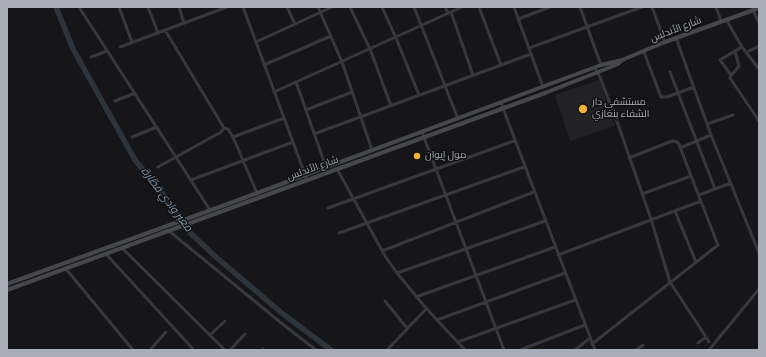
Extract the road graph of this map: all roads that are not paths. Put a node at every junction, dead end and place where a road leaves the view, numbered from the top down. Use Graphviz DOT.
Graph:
graph roads {
  1 [pos="79,7"];
  2 [pos="119,7"];
  3 [pos="148,7"];
  4 [pos="179,7"];
  5 [pos="210,7"];
  6 [pos="227,7"];
  7 [pos="243,7"];
  8 [pos="287,7"];
  9 [pos="318,7"];
  10 [pos="332,7"];
  11 [pos="350,7"];
  12 [pos="382,7"];
  13 [pos="414,7"];
  14 [pos="445,7"];
  15 [pos="462,7"];
  16 [pos="479,7"];
  17 [pos="514,7"];
  18 [pos="550,7"];
  19 [pos="580,7"];
  20 [pos="642,7"];
  21 [pos="652,7"];
  22 [pos="716,7"];
  23 [pos="759,8"];
  24 [pos="753,10"];
  25 [pos="212,12"];
  26 [pos="321,12"];
  27 [pos="449,13"];
  28 [pos="518,18"];
  29 [pos="726,19"];
  30 [pos="721,21"];
  31 [pos="759,22"];
  32 [pos="184,23"];
  33 [pos="294,24"];
  34 [pos="422,26"];
  35 [pos="588,27"];
  36 [pos="165,30"];
  37 [pos="158,33"];
  38 [pos="331,36"];
  39 [pos="396,38"];
  40 [pos="676,38"];
  41 [pos="132,42"];
  42 [pos="256,42"];
  43 [pos="665,42"];
  44 [pos="742,46"];
  45 [pos="759,46"];
  46 [pos="120,47"];
  47 [pos="529,48"];
  48 [pos="370,49"];
  49 [pos="107,51"];
  50 [pos="735,51"];
  51 [pos="644,52"];
  52 [pos="747,52"];
  53 [pos="531,54"];
  54 [pos="91,57"];
  55 [pos="622,60"];
  56 [pos="342,62"];
  57 [pos="264,65"];
  58 [pos="501,65"];
  59 [pos="601,65"];
  60 [pos="595,68"];
  61 [pos="759,69"];
  62 [pos="598,72"];
  63 [pos="670,72"];
  64 [pos="474,75"];
  65 [pos="732,75"];
  66 [pos="296,82"];
  67 [pos="446,86"];
  68 [pos="543,87"];
  69 [pos="694,87"];
  70 [pos="274,92"];
  71 [pos="352,92"];
  72 [pos="135,93"];
  73 [pos="678,93"];
  74 [pos="419,95"];
  75 [pos="115,101"];
  76 [pos="391,106"];
  77 [pos="502,106"];
  78 [pos="306,110"];
  79 [pos="733,115"];
  80 [pos="360,117"];
  81 [pos="284,118"];
  82 [pos="458,118"];
  83 [pos="759,122"];
  84 [pos="707,124"];
  85 [pos="157,127"];
  86 [pos="224,128"];
  87 [pos="422,132"];
  88 [pos="314,134"];
  89 [pos="711,135"];
  90 [pos="132,137"];
  91 [pos="233,137"];
  92 [pos="424,137"];
  93 [pos="514,141"];
  94 [pos="696,141"];
  95 [pos="293,142"];
  96 [pos="680,148"];
  97 [pos="372,150"];
  98 [pos="176,157"];
  99 [pos="629,158"];
  100 [pos="243,161"];
  101 [pos="158,167"];
  102 [pos="326,167"];
  103 [pos="524,167"];
  104 [pos="337,169"];
  105 [pos="436,170"];
  106 [pos="691,176"];
  107 [pos="306,177"];
  108 [pos="191,180"];
  109 [pos="731,183"];
  110 [pos="715,189"];
  111 [pos="534,192"];
  112 [pos="257,193"];
  113 [pos="642,194"];
  114 [pos="446,195"];
  115 [pos="699,195"];
  116 [pos="353,200"];
  117 [pos="701,201"];
  118 [pos="328,208"];
  119 [pos="210,210"];
  120 [pos="675,211"];
  121 [pos="545,220"];
  122 [pos="651,220"];
  123 [pos="456,222"];
  124 [pos="367,224"];
  125 [pos="169,231"];
  126 [pos="339,233"];
  127 [pos="555,247"];
  128 [pos="122,248"];
  129 [pos="466,248"];
  130 [pos="382,251"];
  131 [pos="759,253"];
  132 [pos="106,254"];
  133 [pos="558,256"];
  134 [pos="696,262"];
  135 [pos="66,269"];
  136 [pos="397,273"];
  137 [pos="565,273"];
  138 [pos="476,275"];
  139 [pos="670,282"];
  140 [pos="7,284"];
  141 [pos="759,288"];
  142 [pos="7,290"];
  143 [pos="416,297"];
  144 [pos="575,300"];
  145 [pos="385,302"];
  146 [pos="486,302"];
  147 [pos="426,309"];
  148 [pos="437,320"];
  149 [pos="225,321"];
  150 [pos="585,325"];
  151 [pos="407,328"];
  152 [pos="496,329"];
  153 [pos="166,332"];
  154 [pos="245,334"];
  155 [pos="210,335"];
  156 [pos="706,336"];
  157 [pos="590,338"];
  158 [pos="458,342"];
  159 [pos="698,342"];
  160 [pos="710,342"];
  161 [pos="592,344"];
  162 [pos="643,345"];
  163 [pos="133,350"];
  164 [pos="150,350"];
  165 [pos="194,350"];
  166 [pos="225,350"];
  167 [pos="230,350"];
  168 [pos="316,350"];
  169 [pos="387,350"];
  170 [pos="465,350"];
  171 [pos="504,350"];
  172 [pos="520,350"];
  173 [pos="574,350"];
  174 [pos="594,350"];
  175 [pos="636,350"];
  176 [pos="709,350"];
  1 -- 49 [label="street"];
  2 -- 41 [label="street"];
  3 -- 37 [label="street"];
  4 -- 32 [label="street"];
  5 -- 25 [label="street"];
  6 -- 25 [label="street"];
  7 -- 42 [label="street"];
  8 -- 33 [label="street"];
  9 -- 26 [label="street"];
  10 -- 26 [label="street"];
  11 -- 48 [label="street"];
  12 -- 39 [label="street"];
  13 -- 34 [label="street"];
  14 -- 27 [label="street"];
  15 -- 27 [label="street"];
  16 -- 58 [label="street"];
  17 -- 28 [label="street"];
  18 -- 28 [label="street"];
  19 -- 35 [label="street"];
  20 -- 35 [label="street"];
  21 -- 43 [label="street"];
  22 -- 30 [label="street"];
  23 -- 24 [label="main road, شارع الأندلس"];
  24 -- 29 [label="main road, شارع الأندلس"];
  24 -- 31 [label="street"];
  25 -- 32 [label="street"];
  26 -- 33 [label="street"];
  26 -- 38 [label="street"];
  27 -- 34 [label="street"];
  27 -- 64 [label="street"];
  28 -- 47 [label="street"];
  29 -- 30 [label="main road, شارع الأندلس"];
  29 -- 44 [label="street"];
  30 -- 40 [label="main road, شارع الأندلس"];
  32 -- 36 [label="street"];
  33 -- 42 [label="street"];
  34 -- 39 [label="street"];
  34 -- 67 [label="street"];
  35 -- 47 [label="street"];
  35 -- 59 [label="street"];
  36 -- 37 [label="street"];
  36 -- 86 [label="street"];
  37 -- 41 [label="street"];
  38 -- 56 [label="street"];
  38 -- 57 [label="street"];
  39 -- 48 [label="street"];
  39 -- 74 [label="street"];
  40 -- 43 [label="main road, شارع الأندلس"];
  40 -- 69 [label="street"];
  41 -- 46 [label="street"];
  42 -- 57 [label="street"];
  43 -- 51 [label="main road, شارع الأندلس"];
  44 -- 50 [label="street"];
  44 -- 52 [label="street"];
  45 -- 52 [label="street"];
  47 -- 53 [label="street"];
  48 -- 56 [label="street"];
  48 -- 76 [label="street"];
  49 -- 54 [label="street"];
  49 -- 72 [label="street"];
  50 -- 65 [label="street"];
  50 -- 65 [label="street"];
  51 -- 55 [label="main road, شارع الأندلس"];
  51 -- 73 [label="street"];
  52 -- 61 [label="street"];
  53 -- 58 [label="street"];
  53 -- 68 [label="street"];
  55 -- 59 [label="main road, شارع الأندلس"];
  55 -- 62 [label="main road, شارع الأندلس"];
  56 -- 66 [label="street"];
  56 -- 71 [label="street"];
  57 -- 70 [label="street"];
  58 -- 64 [label="street"];
  59 -- 60 [label="main road, شارع الأندلس"];
  60 -- 62 [label="street"];
  60 -- 68 [label="main road, شارع الأندلس"];
  62 -- 77 [label="main road, شارع الأندلس"];
  62 -- 99 [label="street"];
  63 -- 73 [label="street"];
  64 -- 67 [label="street"];
  65 -- 83 [label="street"];
  66 -- 70 [label="street"];
  66 -- 78 [label="street"];
  67 -- 74 [label="street"];
  67 -- 82 [label="street"];
  68 -- 77 [label="main road, شارع الأندلس"];
  69 -- 73 [label="street"];
  69 -- 84 [label="street"];
  70 -- 81 [label="street"];
  71 -- 78 [label="street"];
  71 -- 80 [label="street"];
  72 -- 75 [label="street"];
  72 -- 85 [label="street"];
  73 -- 94 [label="street"];
  74 -- 76 [label="street"];
  76 -- 80 [label="street"];
  77 -- 82 [label="main road, شارع الأندلس"];
  77 -- 92 [label="main road, شارع الأندلس"];
  77 -- 93 [label="street"];
  78 -- 88 [label="street"];
  79 -- 84 [label="street"];
  80 -- 88 [label="street"];
  80 -- 97 [label="street"];
  81 -- 91 [label="street"];
  81 -- 95 [label="street"];
  82 -- 87 [label="main road, شارع الأندلس"];
  84 -- 89 [label="street"];
  85 -- 90 [label="street"];
  85 -- 98 [label="street"];
  86 -- 91 [label="street"];
  86 -- 98 [label="street"];
  87 -- 92 [label="street"];
  87 -- 97 [label="main road, شارع الأندلس"];
  88 -- 102 [label="street"];
  89 -- 94 [label="street"];
  89 -- 109 [label="street"];
  91 -- 100 [label="street"];
  92 -- 104 [label="main road, شارع الأندلس"];
  92 -- 105 [label="street"];
  93 -- 103 [label="street"];
  93 -- 105 [label="street"];
  94 -- 96 [label="street"];
  94 -- 110 [label="street"];
  95 -- 100 [label="street"];
  95 -- 107 [label="street"];
  96 -- 99 [label="street"];
  96 -- 106 [label="street"];
  97 -- 102 [label="main road, شارع الأندلس"];
  98 -- 101 [label="street"];
  98 -- 108 [label="street"];
  99 -- 113 [label="street"];
  100 -- 108 [label="street"];
  100 -- 112 [label="street"];
  102 -- 107 [label="main road, شارع الأندلس"];
  103 -- 111 [label="street"];
  103 -- 114 [label="street"];
  104 -- 107 [label="main road, شارع الأندلس"];
  104 -- 116 [label="street"];
  105 -- 114 [label="street"];
  105 -- 116 [label="street"];
  106 -- 113 [label="street"];
  106 -- 115 [label="street"];
  107 -- 112 [label="main road, شارع الأندلس"];
  107 -- 125 [label="main road, شارع الأندلس"];
  108 -- 119 [label="street"];
  109 -- 110 [label="street"];
  109 -- 131 [label="street"];
  110 -- 115 [label="street"];
  111 -- 121 [label="street"];
  111 -- 123 [label="street"];
  112 -- 119 [label="main road, شارع الأندلس"];
  113 -- 122 [label="street"];
  114 -- 123 [label="street"];
  114 -- 124 [label="street"];
  115 -- 117 [label="street"];
  116 -- 118 [label="street"];
  116 -- 124 [label="street"];
  117 -- 120 [label="street"];
  117 -- 134 [label="street"];
  119 -- 140 [label="main road, شارع الأندلس"];
  120 -- 122 [label="street"];
  120 -- 134 [label="street"];
  121 -- 127 [label="street"];
  121 -- 129 [label="street"];
  122 -- 133 [label="street"];
  122 -- 139 [label="street"];
  123 -- 129 [label="street"];
  123 -- 130 [label="street"];
  124 -- 126 [label="street"];
  124 -- 130 [label="street"];
  125 -- 128 [label="main road, شارع الأندلس"];
  125 -- 168 [label="street"];
  127 -- 133 [label="street"];
  127 -- 138 [label="street"];
  128 -- 132 [label="main road, شارع الأندلس"];
  128 -- 155 [label="street"];
  129 -- 136 [label="street"];
  129 -- 138 [label="street"];
  130 -- 136 [label="street"];
  132 -- 135 [label="main road, شارع الأندلس"];
  132 -- 165 [label="street"];
  133 -- 137 [label="street"];
  134 -- 139 [label="street"];
  135 -- 142 [label="main road, شارع الأندلس"];
  135 -- 163 [label="street"];
  136 -- 143 [label="street"];
  137 -- 144 [label="street"];
  137 -- 146 [label="street"];
  138 -- 143 [label="street"];
  138 -- 146 [label="street"];
  139 -- 156 [label="street"];
  139 -- 161 [label="street"];
  141 -- 176 [label="street"];
  143 -- 147 [label="street"];
  144 -- 150 [label="street"];
  144 -- 152 [label="street"];
  145 -- 151 [label="street"];
  146 -- 148 [label="street"];
  146 -- 152 [label="street"];
  147 -- 148 [label="street"];
  147 -- 151 [label="street"];
  148 -- 158 [label="street"];
  149 -- 155 [label="street"];
  150 -- 157 [label="street"];
  150 -- 172 [label="street"];
  151 -- 169 [label="street"];
  152 -- 158 [label="street"];
  152 -- 171 [label="street"];
  153 -- 164 [label="street"];
  154 -- 167 [label="street"];
  155 -- 166 [label="street"];
  156 -- 159 [label="street"];
  156 -- 160 [label="street"];
  157 -- 161 [label="street"];
  157 -- 173 [label="street"];
  158 -- 170 [label="street"];
  161 -- 174 [label="street"];
  162 -- 175 [label="street"];
}
